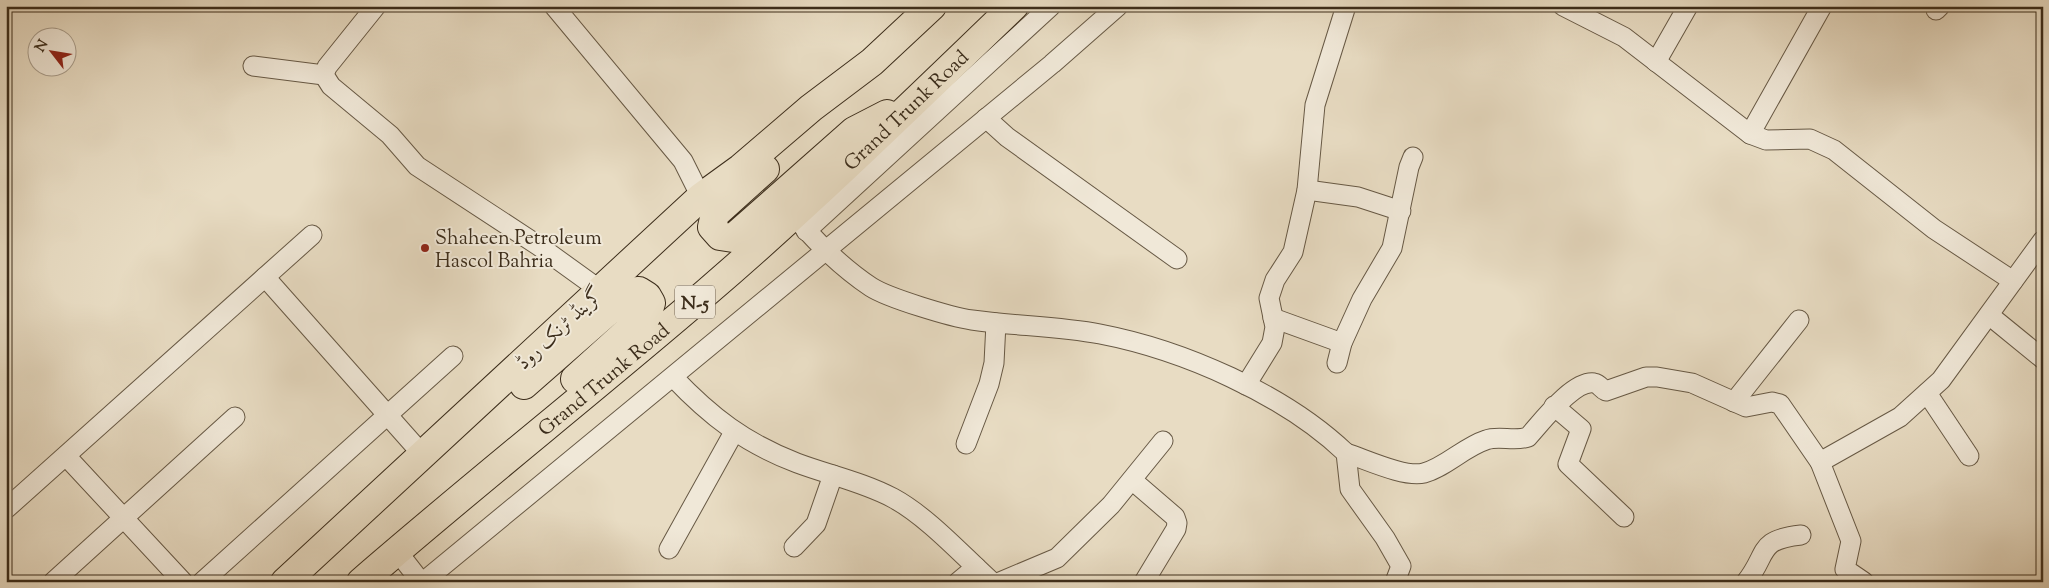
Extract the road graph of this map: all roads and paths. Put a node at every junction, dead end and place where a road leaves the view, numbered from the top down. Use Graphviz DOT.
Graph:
graph roads {
  1 [pos="376,6"];
  2 [pos="554,6"];
  3 [pos="932,6"];
  4 [pos="1014,6"];
  5 [pos="1051,6"];
  6 [pos="1118,6"];
  7 [pos="1346,6"];
  8 [pos="1563,6"];
  9 [pos="1688,6"];
  10 [pos="1822,6"];
  11 [pos="569,14"];
  12 [pos="872,62"];
  13 [pos="1656,62"];
  14 [pos="253,66"];
  15 [pos="324,75"];
  16 [pos="915,100"];
  17 [pos="986,118"];
  18 [pos="1750,134"];
  19 [pos="1413,157"];
  20 [pos="1306,190"];
  21 [pos="701,196"];
  22 [pos="1401,211"];
  23 [pos="800,223"];
  24 [pos="312,235"];
  25 [pos="2043,240"];
  26 [pos="826,250"];
  27 [pos="1177,259"];
  28 [pos="265,277"];
  29 [pos="2013,281"];
  30 [pos="600,290"];
  31 [pos="1989,315"];
  32 [pos="1272,318"];
  33 [pos="1799,320"];
  34 [pos="996,323"];
  35 [pos="1342,343"];
  36 [pos="453,356"];
  37 [pos="2043,359"];
  38 [pos="1337,363"];
  39 [pos="673,377"];
  40 [pos="1246,385"];
  41 [pos="1927,393"];
  42 [pos="1734,402"];
  43 [pos="1554,406"];
  44 [pos="388,415"];
  45 [pos="235,418"];
  46 [pos="734,432"];
  47 [pos="1163,441"];
  48 [pos="966,444"];
  49 [pos="426,451"];
  50 [pos="1346,453"];
  51 [pos="66,456"];
  52 [pos="1969,456"];
  53 [pos="1820,462"];
  54 [pos="833,475"];
  55 [pos="1132,480"];
  56 [pos="457,499"];
  57 [pos="6,509"];
  58 [pos="1624,517"];
  59 [pos="123,519"];
  60 [pos="1801,536"];
  61 [pos="794,547"];
  62 [pos="669,549"];
  63 [pos="397,551"];
  64 [pos="976,567"];
  65 [pos="52,582"];
  66 [pos="183,582"];
  67 [pos="202,582"];
  68 [pos="285,582"];
  69 [pos="362,582"];
  70 [pos="422,582"];
  71 [pos="958,582"];
  72 [pos="992,582"];
  73 [pos="1000,582"];
  74 [pos="1144,582"];
  75 [pos="1395,582"];
  76 [pos="1746,582"];
  77 [pos="1864,582"];
  1 -- 15 [label="street"];
  2 -- 11 [label="street"];
  3 -- 12 [label="highway, گرینڈ ٹرنک روڈ"];
  4 -- 16 [label="highway, Grand Trunk Road / N-5"];
  5 -- 23 [label="street"];
  6 -- 17 [label="street"];
  7 -- 20 [label="street"];
  8 -- 13 [label="street"];
  9 -- 13 [label="street"];
  10 -- 18 [label="street"];
  11 -- 21 [label="street"];
  12 -- 16 [label="highway"];
  12 -- 21 [label="highway, گرینڈ ٹرنک روڈ"];
  13 -- 18 [label="street"];
  14 -- 15 [label="street"];
  15 -- 30 [label="street"];
  16 -- 23 [label="highway, Grand Trunk Road / N-5"];
  17 -- 26 [label="street"];
  17 -- 27 [label="street"];
  18 -- 29 [label="street"];
  19 -- 22 [label="street"];
  20 -- 22 [label="street"];
  20 -- 32 [label="street"];
  21 -- 30 [label="highway, گرینڈ ٹرنک روڈ"];
  22 -- 35 [label="street"];
  23 -- 26 [label="street"];
  23 -- 56 [label="highway, Grand Trunk Road / N-5"];
  24 -- 28 [label="street"];
  25 -- 29 [label="street"];
  26 -- 34 [label="street"];
  26 -- 39 [label="street"];
  28 -- 44 [label="street"];
  28 -- 51 [label="street"];
  29 -- 31 [label="street"];
  30 -- 49 [label="highway, گرینڈ ٹرنک روڈ"];
  31 -- 37 [label="street"];
  31 -- 41 [label="street"];
  32 -- 35 [label="street"];
  32 -- 40 [label="street"];
  33 -- 42 [label="street"];
  34 -- 40 [label="street"];
  34 -- 48 [label="street"];
  35 -- 38 [label="street"];
  36 -- 44 [label="street"];
  39 -- 46 [label="street"];
  39 -- 70 [label="street"];
  40 -- 50 [label="street"];
  41 -- 52 [label="street"];
  41 -- 53 [label="street"];
  42 -- 43 [label="street"];
  42 -- 53 [label="street"];
  43 -- 50 [label="street"];
  43 -- 58 [label="street"];
  44 -- 49 [label="street"];
  44 -- 67 [label="street"];
  45 -- 59 [label="street"];
  46 -- 54 [label="street"];
  46 -- 62 [label="street"];
  47 -- 55 [label="street"];
  49 -- 56 [label="highway"];
  49 -- 68 [label="highway, گرینڈ ٹرنک روڈ"];
  50 -- 75 [label="street"];
  51 -- 57 [label="street"];
  51 -- 59 [label="street"];
  53 -- 77 [label="street"];
  54 -- 61 [label="street"];
  54 -- 64 [label="street"];
  55 -- 73 [label="street"];
  55 -- 74 [label="street"];
  56 -- 63 [label="highway, Grand Trunk Road / N-5"];
  59 -- 65 [label="street"];
  59 -- 66 [label="street"];
  60 -- 76 [label="street"];
  63 -- 69 [label="highway, Grand Trunk Road / N-5"];
  63 -- 70 [label="street"];
  64 -- 71 [label="street"];
  64 -- 72 [label="street"];
}
